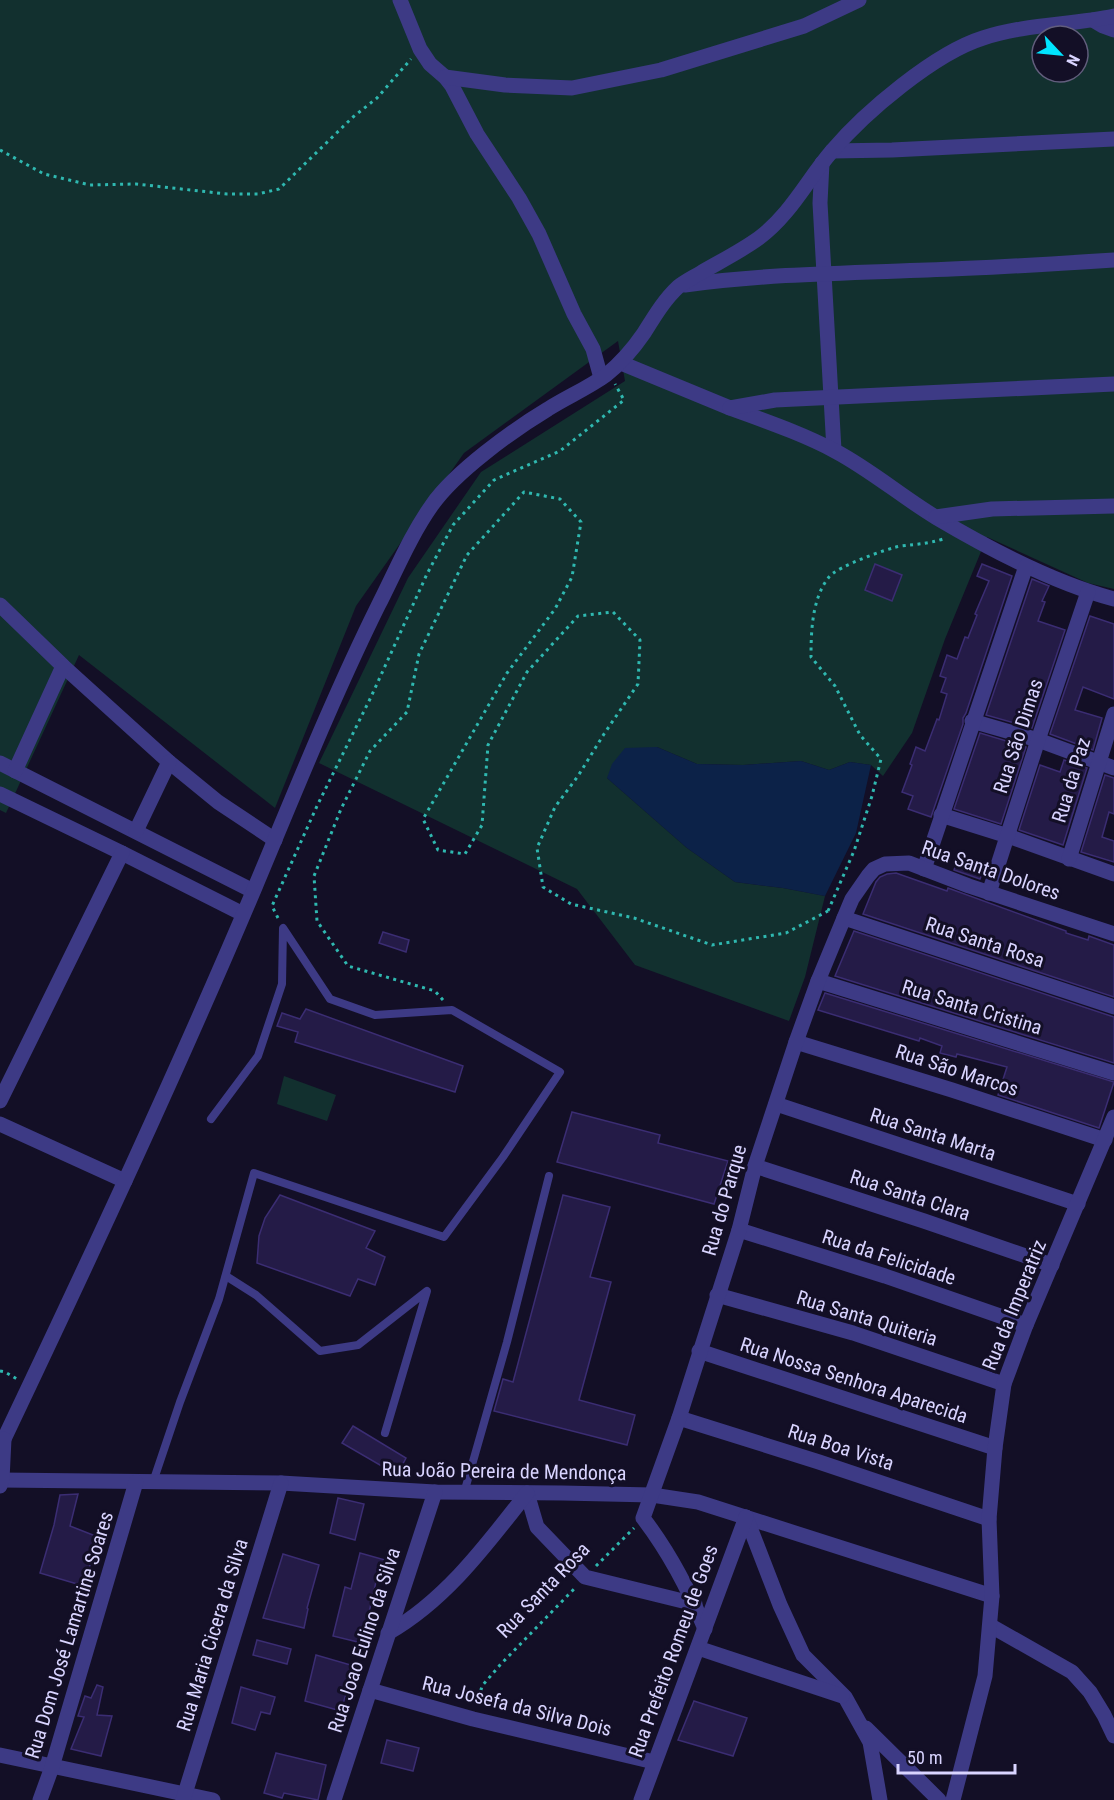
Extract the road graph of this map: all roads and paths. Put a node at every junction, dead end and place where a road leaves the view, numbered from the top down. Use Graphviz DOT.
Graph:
graph roads {
  1 [pos="400,0"];
  2 [pos="859,0"];
  3 [pos="1114,16"];
  4 [pos="1093,20"];
  5 [pos="1114,30"];
  6 [pos="420,49"];
  7 [pos="445,77"];
  8 [pos="1114,139"];
  9 [pos="0,150"];
  10 [pos="827,157"];
  11 [pos="1114,260"];
  12 [pos="825,274"];
  13 [pos="680,285"];
  14 [pos="621,363"];
  15 [pos="605,375"];
  16 [pos="1114,384"];
  17 [pos="830,397"];
  18 [pos="730,408"];
  19 [pos="834,450"];
  20 [pos="1114,506"];
  21 [pos="936,517"];
  22 [pos="964,532"];
  23 [pos="1026,566"];
  24 [pos="1088,592"];
  25 [pos="1114,599"];
  26 [pos="0,605"];
  27 [pos="63,666"];
  28 [pos="1114,714"];
  29 [pos="972,721"];
  30 [pos="1038,740"];
  31 [pos="169,762"];
  32 [pos="0,763"];
  33 [pos="1098,763"];
  34 [pos="1114,768"];
  35 [pos="15,771"];
  36 [pos="0,795"];
  37 [pos="941,815"];
  38 [pos="136,831"];
  39 [pos="1008,836"];
  40 [pos="275,840"];
  41 [pos="122,853"];
  42 [pos="1069,859"];
  43 [pos="924,869"];
  44 [pos="1114,874"];
  45 [pos="253,891"];
  46 [pos="989,892"];
  47 [pos="828,911"];
  48 [pos="243,914"];
  49 [pos="844,918"];
  50 [pos="283,928"];
  51 [pos="1114,934"];
  52 [pos="818,981"];
  53 [pos="1114,1006"];
  54 [pos="452,1010"];
  55 [pos="796,1042"];
  56 [pos="1114,1073"];
  57 [pos="0,1101"];
  58 [pos="776,1104"];
  59 [pos="1114,1117"];
  60 [pos="210,1119"];
  61 [pos="0,1124"];
  62 [pos="1105,1140"];
  63 [pos="755,1166"];
  64 [pos="549,1176"];
  65 [pos="125,1182"];
  66 [pos="1078,1204"];
  67 [pos="739,1230"];
  68 [pos="1052,1265"];
  69 [pos="226,1276"];
  70 [pos="717,1295"];
  71 [pos="1026,1325"];
  72 [pos="699,1351"];
  73 [pos="1004,1384"];
  74 [pos="679,1418"];
  75 [pos="385,1433"];
  76 [pos="2,1442"];
  77 [pos="995,1448"];
  78 [pos="1,1482"];
  79 [pos="136,1482"];
  80 [pos="153,1482"];
  81 [pos="282,1483"];
  82 [pos="435,1492"];
  83 [pos="464,1493"];
  84 [pos="527,1493"];
  85 [pos="652,1496"];
  86 [pos="746,1517"];
  87 [pos="643,1518"];
  88 [pos="989,1519"];
  89 [pos="585,1577"];
  90 [pos="992,1596"];
  91 [pos="694,1604"];
  92 [pos="991,1626"];
  93 [pos="705,1629"];
  94 [pos="388,1633"];
  95 [pos="698,1648"];
  96 [pos="370,1690"];
  97 [pos="845,1697"];
  98 [pos="473,1719"];
  99 [pos="857,1720"];
  100 [pos="1114,1736"];
  101 [pos="0,1755"];
  102 [pos="654,1762"];
  103 [pos="52,1767"];
  104 [pos="184,1797"];
  105 [pos="40,1800"];
  106 [pos="213,1800"];
  107 [pos="334,1800"];
  108 [pos="641,1800"];
  109 [pos="880,1800"];
  110 [pos="939,1800"];
  111 [pos="953,1800"];
  1 -- 6 [label="street"];
  2 -- 7 [label="street"];
  3 -- 4 [label="street"];
  4 -- 5 [label="street"];
  4 -- 10 [label="street"];
  6 -- 7 [label="street"];
  6 -- 9 [label="path"];
  7 -- 15 [label="street"];
  8 -- 10 [label="street"];
  10 -- 12 [label="street"];
  10 -- 13 [label="street"];
  11 -- 12 [label="street"];
  12 -- 13 [label="street"];
  12 -- 17 [label="street"];
  13 -- 14 [label="street"];
  14 -- 15 [label="street"];
  14 -- 18 [label="street"];
  15 -- 40 [label="street"];
  15 -- 50 [label="path"];
  16 -- 17 [label="street"];
  17 -- 18 [label="street"];
  17 -- 19 [label="street"];
  18 -- 19 [label="street"];
  19 -- 21 [label="street"];
  20 -- 21 [label="street"];
  21 -- 22 [label="street"];
  22 -- 23 [label="street"];
  22 -- 47 [label="path"];
  23 -- 24 [label="street"];
  23 -- 29 [label="street"];
  24 -- 25 [label="street"];
  24 -- 30 [label="street, Rua São Dimas"];
  26 -- 27 [label="street"];
  27 -- 31 [label="street"];
  27 -- 35 [label="street"];
  28 -- 33 [label="street, Rua da Paz"];
  29 -- 30 [label="street"];
  29 -- 37 [label="street"];
  30 -- 33 [label="street"];
  30 -- 39 [label="street, Rua São Dimas"];
  31 -- 38 [label="street"];
  31 -- 40 [label="street"];
  32 -- 35 [label="street"];
  33 -- 34 [label="street"];
  33 -- 42 [label="street, Rua da Paz"];
  35 -- 38 [label="street"];
  36 -- 41 [label="street"];
  37 -- 39 [label="street"];
  37 -- 43 [label="street"];
  38 -- 45 [label="street"];
  39 -- 42 [label="street"];
  39 -- 46 [label="street, Rua São Dimas"];
  40 -- 45 [label="street"];
  41 -- 48 [label="street"];
  41 -- 57 [label="street"];
  42 -- 44 [label="street"];
  43 -- 46 [label="street, Rua Santa Dolores"];
  43 -- 49 [label="street, Rua Santa Dolores"];
  45 -- 48 [label="street"];
  46 -- 51 [label="street, Rua Santa Dolores"];
  47 -- 49 [label="path"];
  47 -- 54 [label="path"];
  48 -- 65 [label="street"];
  49 -- 52 [label="street, Rua do Parque"];
  49 -- 53 [label="street, Rua Santa Rosa"];
  50 -- 54 [label="lane"];
  50 -- 60 [label="lane"];
  52 -- 55 [label="street, Rua do Parque"];
  52 -- 56 [label="street, Rua Santa Cristina"];
  54 -- 69 [label="lane"];
  55 -- 58 [label="street, Rua do Parque"];
  55 -- 62 [label="street, Rua São Marcos"];
  58 -- 63 [label="street, Rua do Parque"];
  58 -- 66 [label="street, Rua Santa Marta"];
  59 -- 62 [label="street, Rua da Imperatriz"];
  61 -- 65 [label="street"];
  62 -- 66 [label="street, Rua da Imperatriz"];
  63 -- 67 [label="street, Rua do Parque"];
  63 -- 68 [label="street, Rua Santa Clara"];
  64 -- 83 [label="lane"];
  65 -- 76 [label="street"];
  66 -- 68 [label="street, Rua da Imperatriz"];
  67 -- 70 [label="street, Rua do Parque"];
  67 -- 71 [label="street, Rua da Felicidade"];
  68 -- 71 [label="street, Rua da Imperatriz"];
  69 -- 75 [label="lane"];
  69 -- 80 [label="lane"];
  70 -- 72 [label="street, Rua do Parque"];
  70 -- 73 [label="street, Rua Santa Quiteria"];
  71 -- 73 [label="street, Rua da Imperatriz"];
  72 -- 74 [label="street, Rua do Parque"];
  72 -- 77 [label="street, Rua Nossa Senhora Aparecida"];
  73 -- 77 [label="street, Rua da Imperatriz"];
  74 -- 85 [label="street, Rua do Parque"];
  74 -- 88 [label="street, Rua Boa Vista"];
  76 -- 78 [label="street"];
  77 -- 88 [label="street, Rua da Imperatriz"];
  78 -- 79 [label="street, Rua João Pereira de Mendonça"];
  79 -- 80 [label="street, Rua João Pereira de Mendonça"];
  79 -- 103 [label="street, Rua Dom José Lamartine Soares"];
  80 -- 81 [label="street, Rua João Pereira de Mendonça"];
  81 -- 82 [label="street, Rua João Pereira de Mendonça"];
  81 -- 104 [label="street, Rua Maria Cicera da Silva"];
  82 -- 83 [label="street, Rua João Pereira de Mendonça"];
  82 -- 94 [label="street, Rua Joao Eulino da Silva"];
  83 -- 84 [label="street, Rua João Pereira de Mendonça"];
  84 -- 85 [label="street, Rua João Pereira de Mendonça"];
  84 -- 89 [label="street"];
  84 -- 94 [label="street"];
  85 -- 86 [label="street, Rua João Pereira de Mendonça"];
  85 -- 87 [label="street"];
  86 -- 90 [label="street, Rua João Pereira de Mendonça"];
  86 -- 93 [label="street, Rua Prefeito Romeu de Goes"];
  86 -- 97 [label="street"];
  87 -- 89 [label="path, Rua Santa Rosa"];
  87 -- 91 [label="street"];
  88 -- 90 [label="street, Rua da Imperatriz"];
  89 -- 91 [label="street"];
  89 -- 98 [label="path, Rua Santa Rosa"];
  90 -- 92 [label="street, Rua da Imperatriz"];
  91 -- 93 [label="street"];
  92 -- 100 [label="street"];
  92 -- 111 [label="street, Rua da Imperatriz"];
  93 -- 95 [label="street, Rua Prefeito Romeu de Goes"];
  94 -- 96 [label="street, Rua Joao Eulino da Silva"];
  95 -- 97 [label="street"];
  95 -- 102 [label="street, Rua Prefeito Romeu de Goes"];
  96 -- 98 [label="street, Rua Josefa da Silva Dois"];
  96 -- 107 [label="street, Rua Joao Eulino da Silva"];
  97 -- 99 [label="street"];
  98 -- 102 [label="street, Rua Josefa da Silva Dois"];
  99 -- 109 [label="street"];
  99 -- 110 [label="street"];
  101 -- 103 [label="street"];
  102 -- 108 [label="street, Rua Prefeito Romeu de Goes"];
  103 -- 104 [label="street"];
  103 -- 105 [label="street, Rua Dom José Lamartine Soares"];
  104 -- 106 [label="street"];
}
